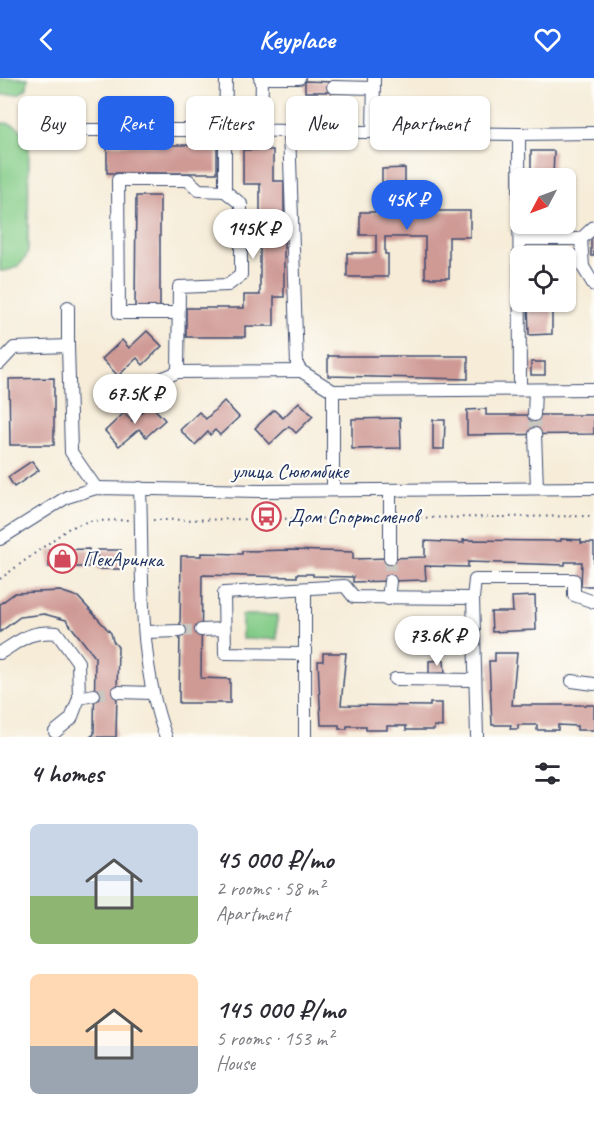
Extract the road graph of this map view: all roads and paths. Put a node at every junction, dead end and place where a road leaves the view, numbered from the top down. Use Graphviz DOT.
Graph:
graph roads {
  1 [pos="226,78"];
  2 [pos="261,78"];
  3 [pos="299,78"];
  4 [pos="374,83"];
  5 [pos="333,87"];
  6 [pos="226,96"];
  7 [pos="261,96"];
  8 [pos="87,130"];
  9 [pos="186,130"];
  10 [pos="490,134"];
  11 [pos="519,134"];
  12 [pos="594,134"];
  13 [pos="225,150"];
  14 [pos="290,150"];
  15 [pos="225,191"];
  16 [pos="594,227"];
  17 [pos="520,239"];
  18 [pos="581,239"];
  19 [pos="594,285"];
  20 [pos="68,307"];
  21 [pos="178,313"];
  22 [pos="68,346"];
  23 [pos="2,357"];
  24 [pos="301,371"];
  25 [pos="178,372"];
  26 [pos="143,386"];
  27 [pos="594,388"];
  28 [pos="520,389"];
  29 [pos="535,390"];
  30 [pos="333,391"];
  31 [pos="534,415"];
  32 [pos="535,434"];
  33 [pos="96,488"];
  34 [pos="140,488"];
  35 [pos="537,488"];
  36 [pos="594,488"];
  37 [pos="333,490"];
  38 [pos="390,490"];
  39 [pos="594,516"];
  40 [pos="390,518"];
  41 [pos="141,520"];
  42 [pos="1,535"];
  43 [pos="390,558"];
  44 [pos="0,579"];
  45 [pos="390,581"];
  46 [pos="305,589"];
  47 [pos="473,598"];
  48 [pos="388,599"];
  49 [pos="594,602"];
  50 [pos="224,629"];
  51 [pos="201,630"];
  52 [pos="180,631"];
  53 [pos="145,632"];
  54 [pos="0,653"];
  55 [pos="304,654"];
  56 [pos="394,679"];
  57 [pos="475,680"];
  58 [pos="572,681"];
  59 [pos="594,684"];
  60 [pos="118,692"];
  61 [pos="153,693"];
  62 [pos="94,694"];
  63 [pos="79,698"];
  64 [pos="55,732"];
  65 [pos="166,737"];
  66 [pos="304,737"];
  67 [pos="477,737"];
  1 -- 6 [label="street"];
  2 -- 3 [label="street"];
  2 -- 7 [label="street"];
  4 -- 5 [label="street"];
  8 -- 9 [label="street"];
  10 -- 11 [label="street"];
  11 -- 12 [label="street"];
  11 -- 17 [label="street"];
  13 -- 15 [label="street"];
  14 -- 24 [label="street"];
  15 -- 21 [label="street"];
  15 -- 21 [label="street"];
  16 -- 18 [label="street"];
  17 -- 18 [label="street"];
  17 -- 28 [label="street"];
  18 -- 19 [label="street"];
  20 -- 22 [label="street"];
  21 -- 25 [label="street"];
  22 -- 23 [label="street"];
  22 -- 33 [label="street"];
  24 -- 25 [label="street"];
  24 -- 30 [label="street"];
  25 -- 26 [label="street"];
  27 -- 29 [label="street"];
  28 -- 29 [label="street"];
  28 -- 30 [label="street"];
  29 -- 31 [label="street"];
  30 -- 37 [label="street"];
  32 -- 35 [label="street"];
  33 -- 34 [label="street, улица Сююмбике"];
  33 -- 42 [label="street, улица Сююмбике"];
  34 -- 37 [label="street, улица Сююмбике"];
  34 -- 41 [label="street"];
  35 -- 36 [label="street, улица Сююмбике"];
  35 -- 38 [label="street, улица Сююмбике"];
  37 -- 38 [label="street, улица Сююмбике"];
  38 -- 40 [label="street"];
  39 -- 40 [label="path"];
  40 -- 41 [label="path"];
  40 -- 43 [label="street"];
  41 -- 44 [label="path"];
  41 -- 53 [label="street"];
  45 -- 48 [label="street"];
  46 -- 48 [label="street"];
  46 -- 50 [label="street"];
  46 -- 55 [label="street"];
  47 -- 48 [label="street"];
  47 -- 49 [label="street"];
  47 -- 57 [label="street"];
  50 -- 51 [label="street"];
  50 -- 55 [label="street"];
  52 -- 53 [label="street"];
  53 -- 61 [label="street"];
  54 -- 63 [label="street"];
  55 -- 66 [label="street"];
  56 -- 57 [label="street"];
  57 -- 67 [label="street"];
  58 -- 59 [label="street"];
  60 -- 61 [label="street"];
  61 -- 65 [label="street"];
  62 -- 63 [label="street"];
  63 -- 64 [label="street"];
}
